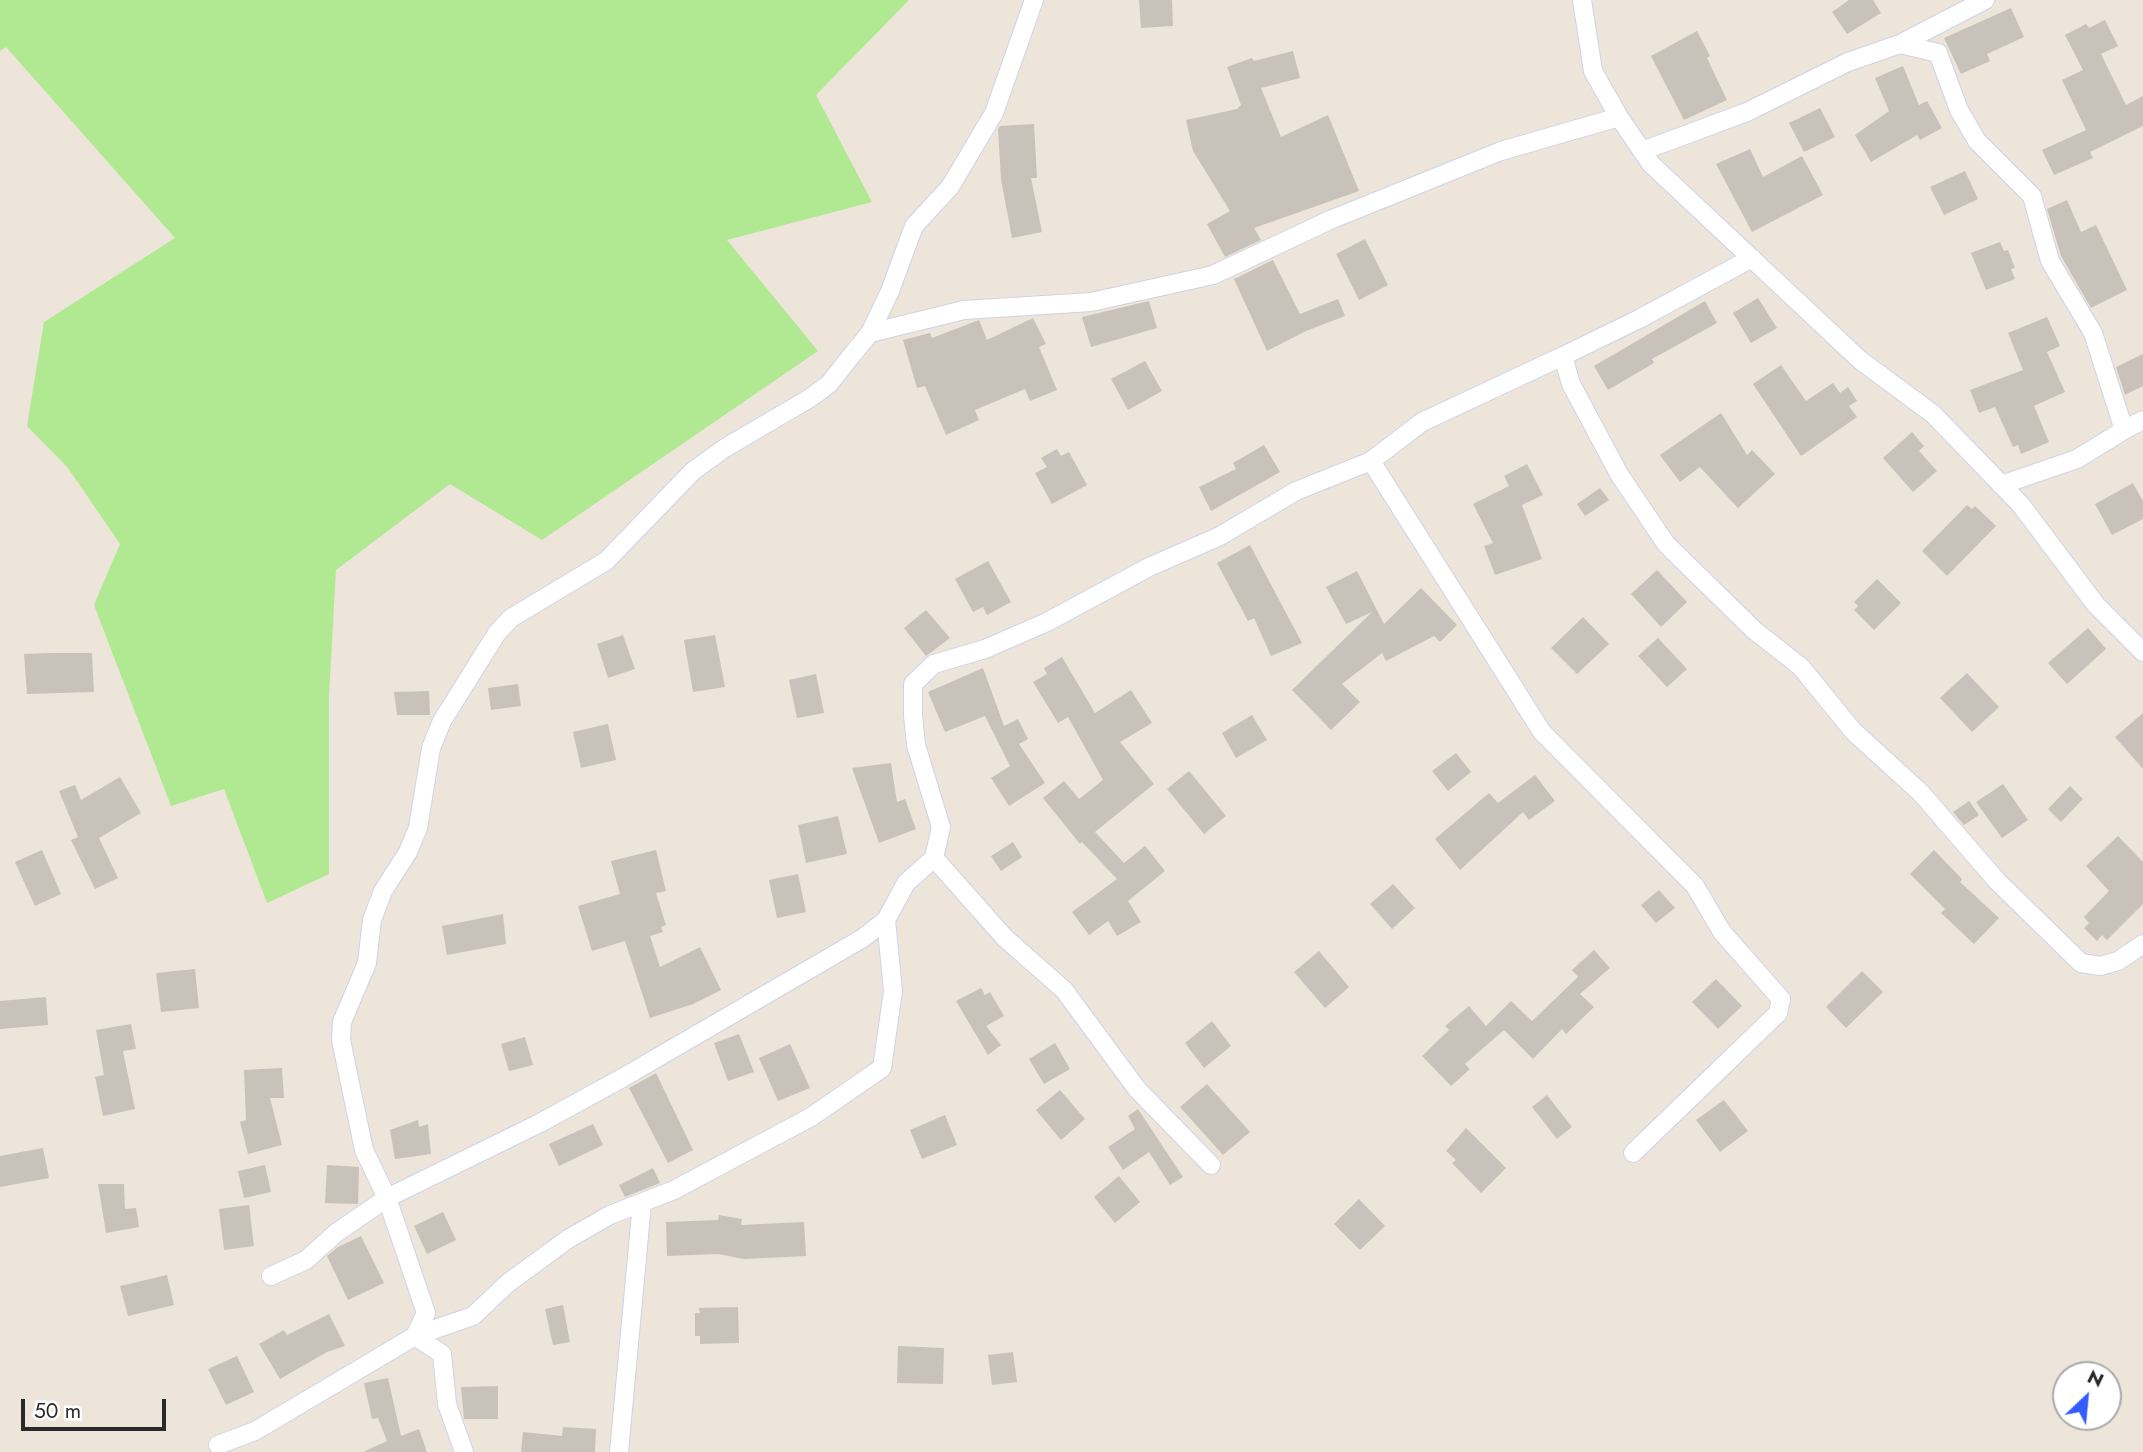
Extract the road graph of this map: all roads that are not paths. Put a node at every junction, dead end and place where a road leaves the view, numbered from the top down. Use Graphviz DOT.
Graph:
graph roads {
  1 [pos="1034,0"];
  2 [pos="1582,0"];
  3 [pos="1984,0"];
  4 [pos="1900,44"];
  5 [pos="1619,117"];
  6 [pos="1642,151"];
  7 [pos="1752,258"];
  8 [pos="870,332"];
  9 [pos="1563,356"];
  10 [pos="2143,420"];
  11 [pos="2124,430"];
  12 [pos="1371,461"];
  13 [pos="2001,485"];
  14 [pos="2143,652"];
  15 [pos="934,858"];
  16 [pos="886,920"];
  17 [pos="2143,944"];
  18 [pos="1633,1153"];
  19 [pos="1211,1165"];
  20 [pos="387,1198"];
  21 [pos="642,1203"];
  22 [pos="271,1276"];
  23 [pos="415,1336"];
  24 [pos="218,1445"];
  25 [pos="464,1452"];
  26 [pos="619,1452"];
  1 -- 8 [label="street"];
  2 -- 5 [label="street"];
  3 -- 4 [label="street"];
  4 -- 6 [label="street"];
  4 -- 11 [label="street"];
  5 -- 6 [label="street"];
  5 -- 8 [label="street"];
  6 -- 7 [label="street"];
  7 -- 9 [label="street"];
  7 -- 13 [label="street"];
  8 -- 20 [label="street"];
  9 -- 12 [label="street"];
  9 -- 17 [label="street"];
  10 -- 11 [label="street"];
  11 -- 13 [label="street"];
  12 -- 15 [label="street"];
  12 -- 18 [label="street"];
  13 -- 14 [label="street"];
  15 -- 16 [label="street"];
  15 -- 19 [label="street"];
  16 -- 20 [label="street"];
  16 -- 21 [label="street"];
  20 -- 22 [label="street"];
  20 -- 23 [label="street"];
  21 -- 23 [label="street"];
  21 -- 26 [label="street"];
  23 -- 24 [label="street"];
  23 -- 25 [label="street"];
}
